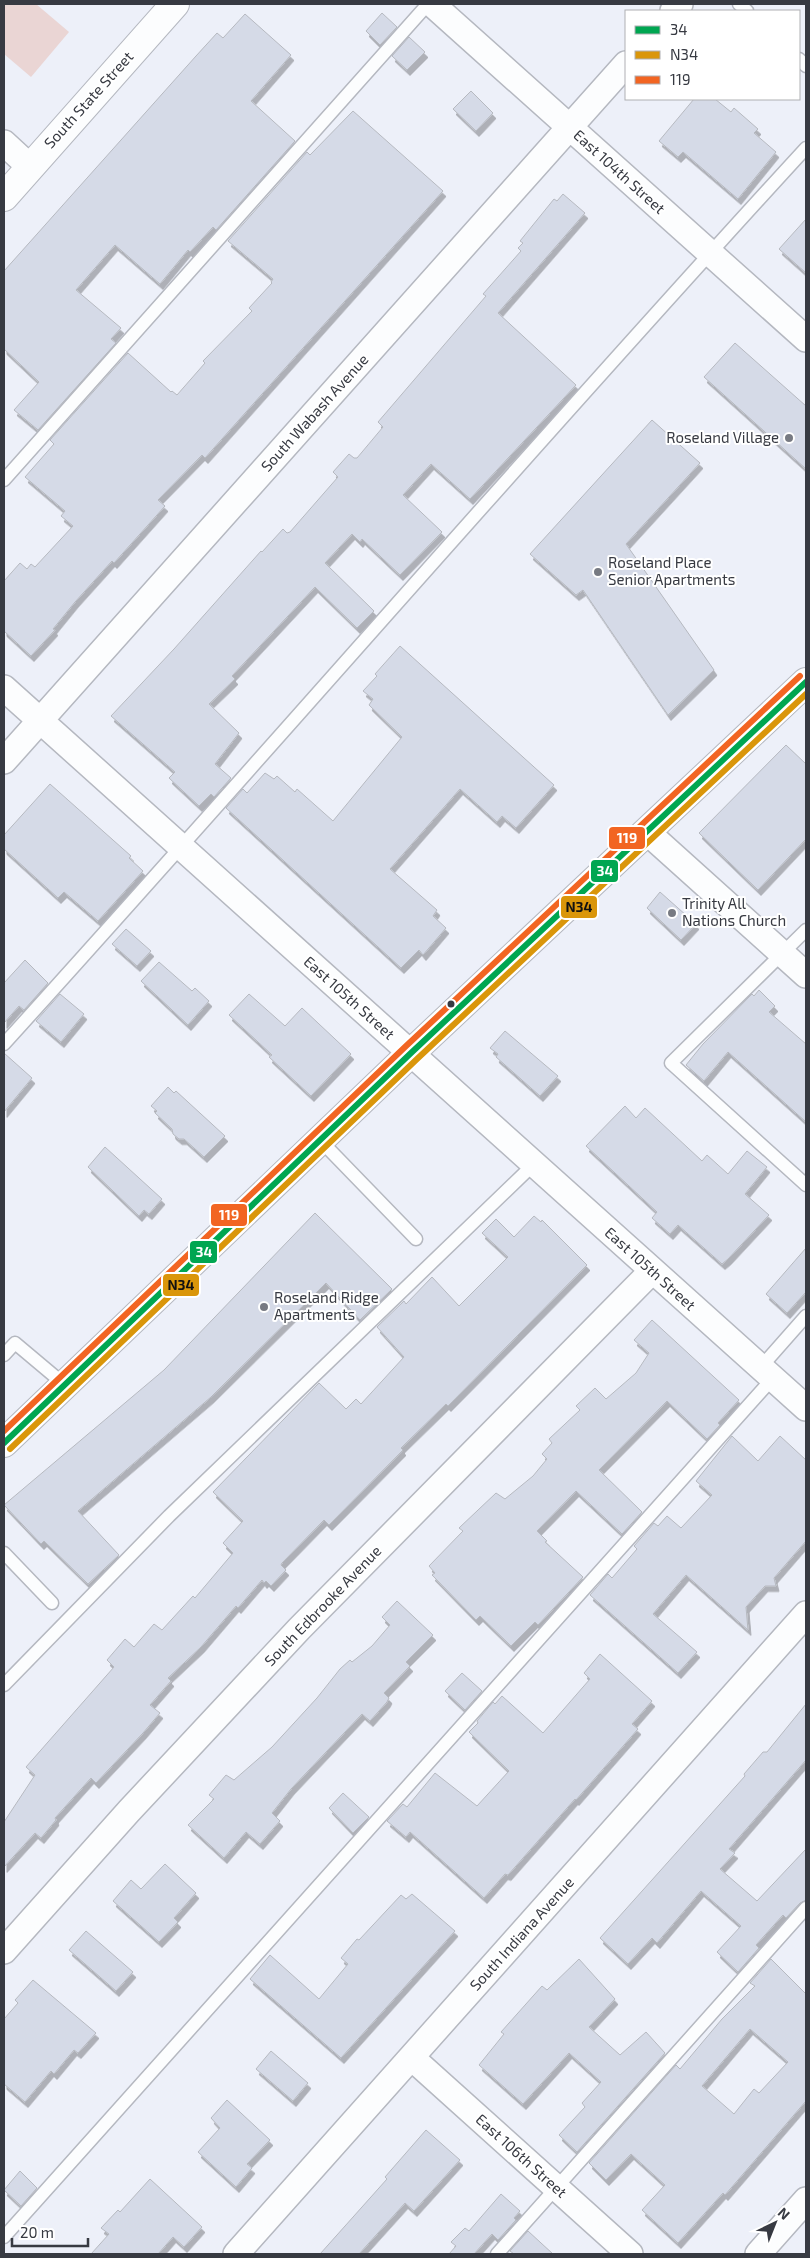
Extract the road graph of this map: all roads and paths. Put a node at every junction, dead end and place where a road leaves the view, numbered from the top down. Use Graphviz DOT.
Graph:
graph roads {
  1 [pos="175,4"];
  2 [pos="428,4"];
  3 [pos="432,4"];
  4 [pos="625,65"];
  5 [pos="570,127"];
  6 [pos="4,143"];
  7 [pos="806,148"];
  8 [pos="30,167"];
  9 [pos="4,197"];
  10 [pos="710,253"];
  11 [pos="806,339"];
  12 [pos="4,480"];
  13 [pos="806,682"];
  14 [pos="4,688"];
  15 [pos="40,721"];
  16 [pos="4,761"];
  17 [pos="647,832"];
  18 [pos="182,848"];
  19 [pos="806,930"];
  20 [pos="782,953"];
  21 [pos="806,975"];
  22 [pos="4,1044"];
  23 [pos="411,1054"];
  24 [pos="320,1140"];
  25 [pos="534,1164"];
  26 [pos="806,1185"];
  27 [pos="416,1239"];
  28 [pos="652,1270"];
  29 [pos="806,1316"];
  30 [pos="4,1355"];
  31 [pos="767,1373"];
  32 [pos="64,1385"];
  33 [pos="806,1408"];
  34 [pos="4,1443"];
  35 [pos="4,1553"];
  36 [pos="52,1603"];
  37 [pos="806,1614"];
  38 [pos="4,1686"];
  39 [pos="806,1908"];
  40 [pos="4,1951"];
  41 [pos="412,2058"];
  42 [pos="556,2188"];
  43 [pos="806,2200"];
  44 [pos="4,2237"];
  45 [pos="236,2254"];
  46 [pos="497,2254"];
  47 [pos="630,2254"];
  48 [pos="758,2254"];
  1 -- 8 [label="main road, South State Street"];
  2 -- 12 [label="lane"];
  3 -- 5 [label="street, East 104th Street"];
  4 -- 5 [label="street, South Wabash Avenue"];
  5 -- 10 [label="street, East 104th Street"];
  5 -- 15 [label="street, South Wabash Avenue"];
  6 -- 8 [label="street"];
  7 -- 10 [label="lane"];
  8 -- 9 [label="main road, South State Street"];
  10 -- 11 [label="street, East 104th Street"];
  10 -- 18 [label="lane"];
  13 -- 17 [label="main road"];
  14 -- 15 [label="street, East 105th Street"];
  15 -- 16 [label="street, South Wabash Avenue"];
  15 -- 18 [label="street, East 105th Street"];
  17 -- 20 [label="street"];
  17 -- 23 [label="main road"];
  18 -- 22 [label="lane"];
  18 -- 23 [label="street, East 105th Street"];
  19 -- 20 [label="lane"];
  20 -- 21 [label="street"];
  20 -- 26 [label="lane"];
  23 -- 24 [label="main road"];
  23 -- 25 [label="street, East 105th Street"];
  24 -- 27 [label="lane"];
  24 -- 32 [label="main road"];
  25 -- 28 [label="street, East 105th Street"];
  25 -- 38 [label="lane"];
  28 -- 31 [label="street, East 105th Street"];
  28 -- 40 [label="street, South Edbrooke Avenue"];
  29 -- 31 [label="lane"];
  30 -- 32 [label="lane"];
  31 -- 33 [label="street, East 105th Street"];
  31 -- 44 [label="lane"];
  32 -- 34 [label="main road"];
  35 -- 36 [label="lane"];
  37 -- 41 [label="street, South Indiana Avenue"];
  39 -- 42 [label="lane"];
  41 -- 42 [label="street, East 106th Street"];
  41 -- 45 [label="street, South Indiana Avenue"];
  42 -- 46 [label="lane"];
  42 -- 47 [label="street, East 106th Street"];
  43 -- 48 [label="street"];
}
